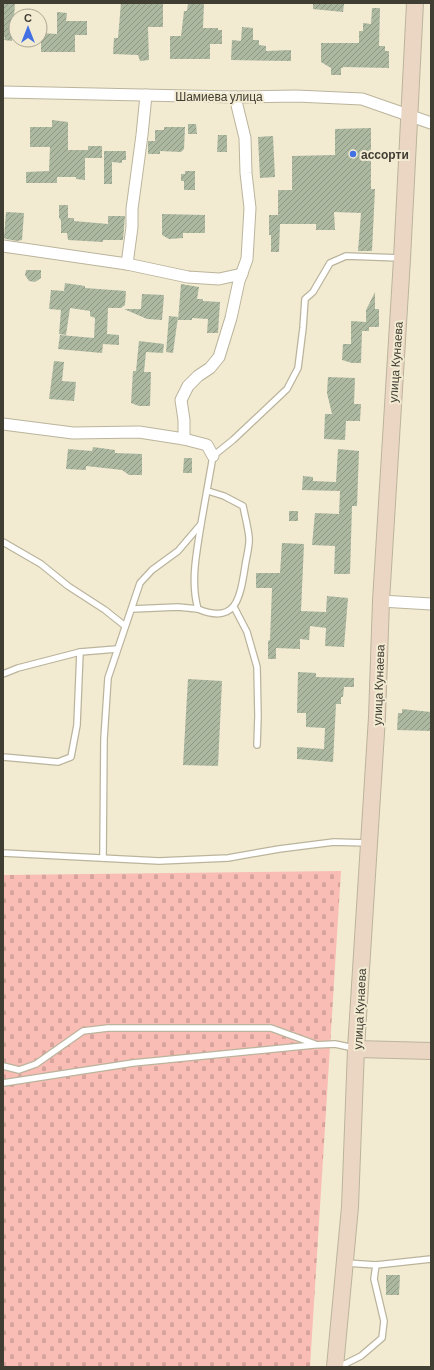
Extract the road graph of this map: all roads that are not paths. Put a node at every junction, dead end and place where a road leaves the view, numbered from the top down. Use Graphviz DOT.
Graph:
graph roads {
  1 [pos="415,3"];
  2 [pos="3,92"];
  3 [pos="146,95"];
  4 [pos="236,97"];
  5 [pos="409,116"];
  6 [pos="431,123"];
  7 [pos="3,246"];
  8 [pos="402,259"];
  9 [pos="127,264"];
  10 [pos="242,274"];
  11 [pos="3,424"];
  12 [pos="184,439"];
  13 [pos="213,456"];
  14 [pos="208,491"];
  15 [pos="201,524"];
  16 [pos="3,542"];
  17 [pos="381,601"];
  18 [pos="431,604"];
  19 [pos="234,607"];
  20 [pos="198,608"];
  21 [pos="132,609"];
  22 [pos="125,626"];
  23 [pos="117,649"];
  24 [pos="80,652"];
  25 [pos="3,674"];
  26 [pos="257,745"];
  27 [pos="3,757"];
  28 [pos="368,843"];
  29 [pos="3,853"];
  30 [pos="102,858"];
  31 [pos="318,1045"];
  32 [pos="356,1049"];
  33 [pos="431,1051"];
  34 [pos="3,1066"];
  35 [pos="3,1083"];
  36 [pos="431,1259"];
  37 [pos="345,1263"];
  38 [pos="376,1265"];
  39 [pos="335,1367"];
  40 [pos="339,1367"];
  1 -- 5 [label="main road, улица Кунаева"];
  2 -- 3 [label="street, Шамиева улица"];
  3 -- 4 [label="street, Шамиева улица"];
  3 -- 9 [label="street"];
  4 -- 5 [label="street, Шамиева улица"];
  4 -- 10 [label="street"];
  5 -- 6 [label="street, Шамиева улица"];
  5 -- 8 [label="main road, улица Кунаева"];
  7 -- 9 [label="street"];
  8 -- 13 [label="lane"];
  8 -- 17 [label="main road, улица Кунаева"];
  9 -- 10 [label="street"];
  10 -- 12 [label="street"];
  11 -- 12 [label="street"];
  12 -- 13 [label="street"];
  13 -- 14 [label="lane"];
  14 -- 15 [label="lane"];
  14 -- 19 [label="lane"];
  15 -- 20 [label="lane"];
  15 -- 21 [label="lane"];
  16 -- 22 [label="lane"];
  17 -- 18 [label="street"];
  17 -- 28 [label="main road, улица Кунаева"];
  19 -- 20 [label="lane"];
  19 -- 26 [label="lane"];
  20 -- 21 [label="lane"];
  21 -- 22 [label="lane"];
  22 -- 23 [label="lane"];
  23 -- 24 [label="lane"];
  23 -- 30 [label="lane"];
  24 -- 25 [label="lane"];
  24 -- 27 [label="lane"];
  28 -- 30 [label="lane"];
  28 -- 32 [label="main road, улица Кунаева"];
  29 -- 30 [label="lane"];
  31 -- 32 [label="lane"];
  31 -- 34 [label="lane"];
  31 -- 35 [label="lane"];
  32 -- 33 [label="main road"];
  32 -- 37 [label="main road, улица Кунаева"];
  36 -- 38 [label="lane"];
  37 -- 38 [label="lane"];
  37 -- 39 [label="main road, улица Кунаева"];
  38 -- 40 [label="lane"];
}
